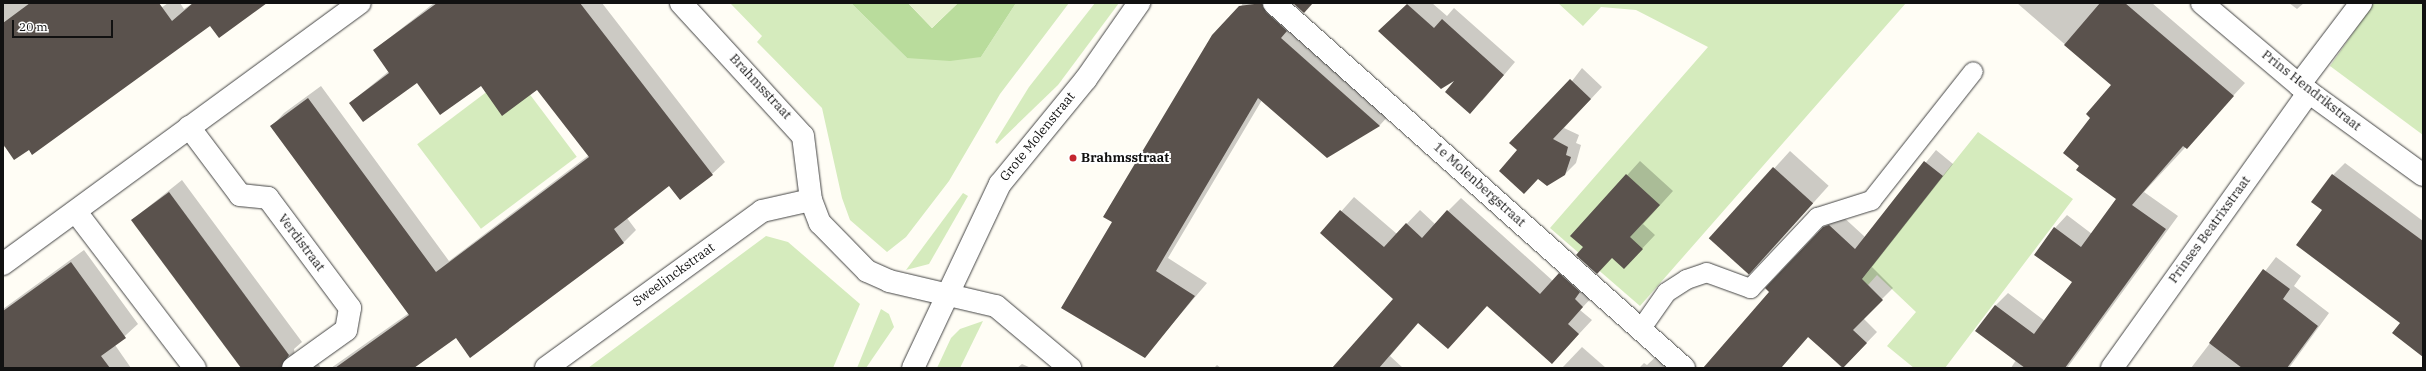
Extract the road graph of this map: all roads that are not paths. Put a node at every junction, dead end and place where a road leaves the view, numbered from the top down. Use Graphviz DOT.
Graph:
graph roads {
  1 [pos="360,3"];
  2 [pos="681,3"];
  3 [pos="1139,3"];
  4 [pos="1274,3"];
  5 [pos="2202,3"];
  6 [pos="2361,3"];
  7 [pos="1973,71"];
  8 [pos="2304,89"];
  9 [pos="189,127"];
  10 [pos="2423,175"];
  11 [pos="811,200"];
  12 [pos="76,212"];
  13 [pos="3,264"];
  14 [pos="948,295"];
  15 [pos="1640,329"];
  16 [pos="195,368"];
  17 [pos="293,368"];
  18 [pos="546,368"];
  19 [pos="913,368"];
  20 [pos="1070,368"];
  21 [pos="1684,368"];
  22 [pos="2112,368"];
  1 -- 9 [label="street"];
  2 -- 11 [label="street, Brahmsstraat"];
  3 -- 14 [label="street, Grote Molenstraat"];
  4 -- 15 [label="street, 1e Molenbergstraat"];
  5 -- 8 [label="street, Prins Hendrikstraat"];
  6 -- 8 [label="street, Prinses Beatrixstraat"];
  7 -- 15 [label="lane"];
  8 -- 10 [label="street, Prins Hendrikstraat"];
  8 -- 22 [label="street, Prinses Beatrixstraat"];
  9 -- 12 [label="street"];
  9 -- 17 [label="street, Verdistraat"];
  11 -- 14 [label="street, Brahmsstraat"];
  11 -- 18 [label="street, Sweelinckstraat"];
  12 -- 13 [label="street"];
  12 -- 16 [label="street"];
  14 -- 19 [label="street, Grote Molenstraat"];
  14 -- 20 [label="street, Brahmsstraat"];
  15 -- 21 [label="street, 1e Molenbergstraat"];
}
